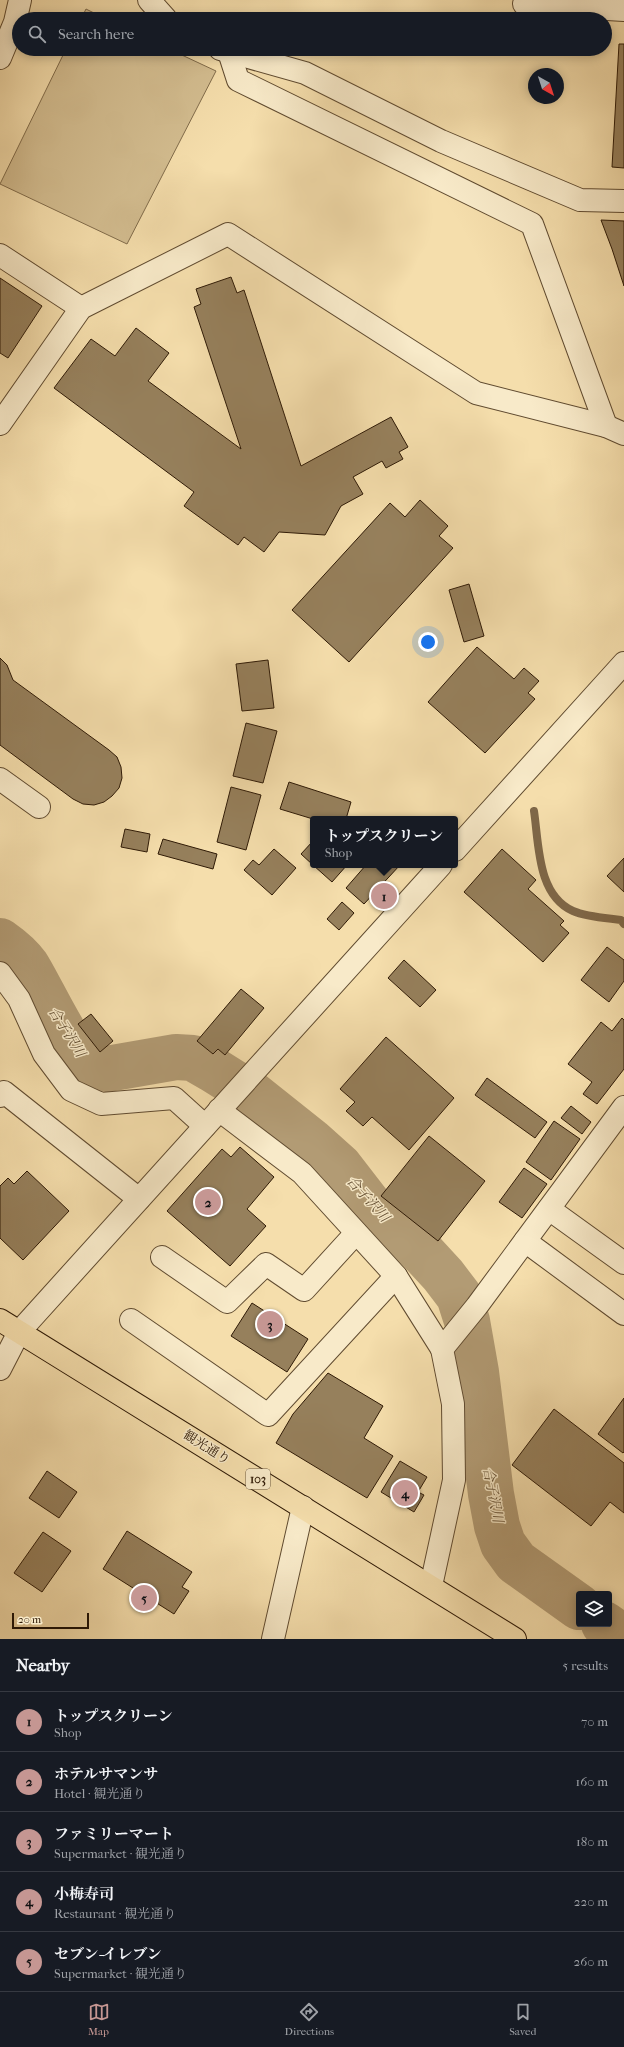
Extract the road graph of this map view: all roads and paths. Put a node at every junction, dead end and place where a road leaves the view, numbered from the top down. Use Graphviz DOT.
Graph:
graph roads {
  1 [pos="20,0"];
  2 [pos="148,0"];
  3 [pos="524,4"];
  4 [pos="624,10"];
  5 [pos="17,12"];
  6 [pos="159,12"];
  7 [pos="12,29"];
  8 [pos="227,56"];
  9 [pos="243,56"];
  10 [pos="0,58"];
  11 [pos="624,201"];
  12 [pos="0,255"];
  13 [pos="81,308"];
  14 [pos="0,424"];
  15 [pos="615,430"];
  16 [pos="624,663"];
  17 [pos="0,779"];
  18 [pos="40,808"];
  19 [pos="458,847"];
  20 [pos="438,868"];
  21 [pos="0,973"];
  22 [pos="0,1096"];
  23 [pos="624,1106"];
  24 [pos="223,1107"];
  25 [pos="205,1126"];
  26 [pos="139,1199"];
  27 [pos="550,1209"];
  28 [pos="356,1233"];
  29 [pos="525,1242"];
  30 [pos="162,1257"];
  31 [pos="624,1263"];
  32 [pos="396,1276"];
  33 [pos="624,1314"];
  34 [pos="0,1320"];
  35 [pos="131,1320"];
  36 [pos="19,1332"];
  37 [pos="442,1349"];
  38 [pos="0,1369"];
  39 [pos="303,1507"];
  40 [pos="431,1586"];
  41 [pos="273,1639"];
  42 [pos="515,1639"];
  1 -- 5 [label="street"];
  2 -- 6 [label="street"];
  3 -- 4 [label="street"];
  7 -- 10 [label="street"];
  8 -- 15 [label="street"];
  9 -- 11 [label="street"];
  12 -- 13 [label="street"];
  13 -- 14 [label="street"];
  13 -- 15 [label="street"];
  16 -- 19 [label="street"];
  17 -- 18 [label="street"];
  20 -- 24 [label="street"];
  21 -- 25 [label="street"];
  22 -- 26 [label="street"];
  23 -- 27 [label="street"];
  24 -- 25 [label="street"];
  24 -- 28 [label="street"];
  25 -- 26 [label="street"];
  26 -- 36 [label="street"];
  27 -- 29 [label="street"];
  27 -- 31 [label="street"];
  28 -- 30 [label="street"];
  28 -- 32 [label="street"];
  29 -- 33 [label="street"];
  29 -- 37 [label="street"];
  32 -- 35 [label="street"];
  32 -- 37 [label="street"];
  34 -- 36 [label="highway, 観光通り / 103"];
  36 -- 38 [label="street"];
  36 -- 39 [label="highway, 観光通り / 103"];
  37 -- 40 [label="street"];
  39 -- 40 [label="highway, 観光通り / 103"];
  39 -- 41 [label="street"];
  40 -- 42 [label="highway, 観光通り / 103"];
}
